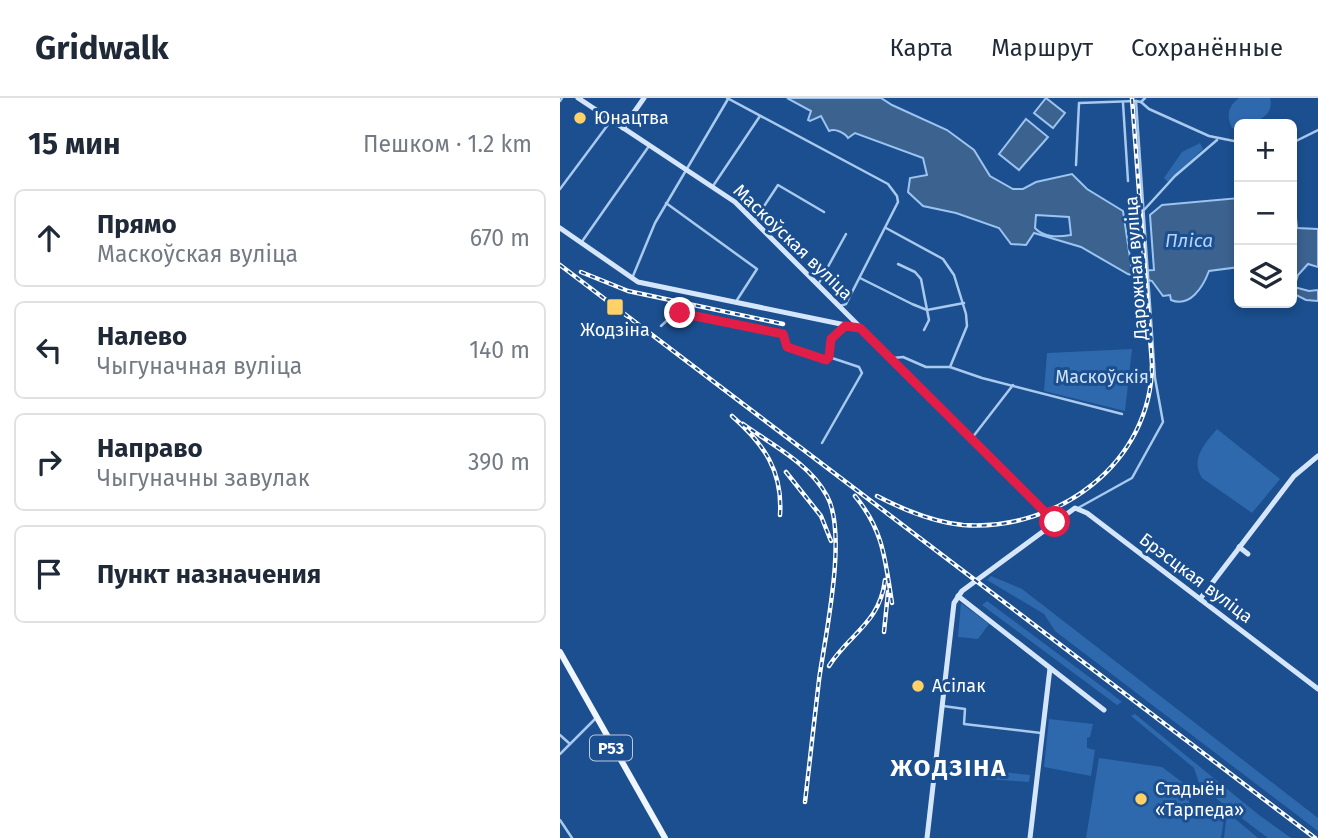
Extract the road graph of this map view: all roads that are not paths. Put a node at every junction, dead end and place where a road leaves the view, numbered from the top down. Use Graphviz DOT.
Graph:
graph roads {
  1 [pos="578,98"];
  2 [pos="644,98"];
  3 [pos="727,98"];
  4 [pos="1145,98"];
  5 [pos="1136,101"];
  6 [pos="1141,102"];
  7 [pos="1123,103"];
  8 [pos="760,116"];
  9 [pos="611,120"];
  10 [pos="623,128"];
  11 [pos="1318,130"];
  12 [pos="1218,138"];
  13 [pos="1234,140"];
  14 [pos="1297,141"];
  15 [pos="649,146"];
  16 [pos="1076,165"];
  17 [pos="687,169"];
  18 [pos="1128,181"];
  19 [pos="713,186"];
  20 [pos="560,190"];
  21 [pos="666,203"];
  22 [pos="1144,210"];
  23 [pos="824,212"];
  24 [pos="755,220"];
  25 [pos="560,228"];
  26 [pos="886,228"];
  27 [pos="846,233"];
  28 [pos="581,243"];
  29 [pos="898,264"];
  30 [pos="860,278"];
  31 [pos="632,279"];
  32 [pos="817,284"];
  33 [pos="735,303"];
  34 [pos="964,303"];
  35 [pos="839,307"];
  36 [pos="927,310"];
  37 [pos="661,326"];
  38 [pos="845,326"];
  39 [pos="860,328"];
  40 [pos="924,330"];
  41 [pos="829,357"];
  42 [pos="891,358"];
  43 [pos="950,366"];
  44 [pos="1013,385"];
  45 [pos="1122,414"];
  46 [pos="972,438"];
  47 [pos="822,443"];
  48 [pos="1318,456"];
  49 [pos="1078,508"];
  50 [pos="1055,522"];
  51 [pos="1239,547"];
  52 [pos="1248,554"];
  53 [pos="958,596"];
  54 [pos="1200,599"];
  55 [pos="560,655"];
  56 [pos="1050,668"];
  57 [pos="1318,689"];
  58 [pos="943,706"];
  59 [pos="1104,710"];
  60 [pos="596,718"];
  61 [pos="1043,733"];
  62 [pos="560,735"];
  63 [pos="570,744"];
  64 [pos="560,754"];
  65 [pos="560,820"];
  66 [pos="572,838"];
  67 [pos="664,838"];
  68 [pos="927,838"];
  69 [pos="1030,838"];
  1 -- 9 [label="main road, Маскоўская вуліца"];
  2 -- 10 [label="main road"];
  3 -- 8 [label="street"];
  3 -- 17 [label="street"];
  4 -- 6 [label="street"];
  5 -- 6 [label="street"];
  5 -- 7 [label="street"];
  5 -- 22 [label="street, Дарожная вуліца"];
  6 -- 12 [label="street"];
  7 -- 16 [label="street"];
  7 -- 18 [label="street"];
  8 -- 19 [label="street"];
  8 -- 26 [label="street"];
  9 -- 10 [label="main road, Маскоўская вуліца"];
  9 -- 20 [label="street"];
  10 -- 15 [label="main road, Маскоўская вуліца"];
  11 -- 14 [label="street"];
  12 -- 13 [label="street"];
  12 -- 22 [label="street"];
  15 -- 17 [label="main road, Маскоўская вуліца"];
  15 -- 28 [label="street"];
  17 -- 19 [label="main road, Маскоўская вуліца"];
  17 -- 21 [label="street"];
  19 -- 24 [label="main road, Маскоўская вуліца"];
  21 -- 31 [label="street"];
  21 -- 33 [label="street"];
  22 -- 49 [label="street, Дарожная вуліца"];
  23 -- 24 [label="street"];
  24 -- 32 [label="main road, Маскоўская вуліца"];
  25 -- 28 [label="main road"];
  26 -- 30 [label="street"];
  26 -- 34 [label="street"];
  27 -- 32 [label="street"];
  28 -- 31 [label="main road"];
  29 -- 36 [label="street"];
  30 -- 35 [label="street"];
  30 -- 36 [label="street"];
  31 -- 33 [label="main road"];
  32 -- 35 [label="main road, Маскоўская вуліца"];
  33 -- 38 [label="main road"];
  34 -- 36 [label="street"];
  34 -- 43 [label="street"];
  35 -- 39 [label="main road, Маскоўская вуліца"];
  36 -- 40 [label="street"];
  37 -- 41 [label="street"];
  38 -- 39 [label="main road"];
  38 -- 41 [label="street"];
  39 -- 42 [label="main road, Маскоўская вуліца"];
  41 -- 47 [label="street"];
  42 -- 43 [label="street"];
  42 -- 46 [label="main road, Маскоўская вуліца"];
  43 -- 44 [label="street"];
  44 -- 45 [label="street"];
  44 -- 46 [label="street"];
  46 -- 50 [label="main road, Маскоўская вуліца"];
  48 -- 51 [label="main road"];
  49 -- 50 [label="main road"];
  49 -- 54 [label="main road, Брэсцкая вуліца"];
  50 -- 53 [label="main road"];
  51 -- 52 [label="main road"];
  51 -- 54 [label="main road"];
  53 -- 56 [label="main road"];
  53 -- 58 [label="main road"];
  54 -- 57 [label="main road, Брэсцкая вуліца"];
  55 -- 60 [label="main road, Р53"];
  56 -- 59 [label="main road"];
  56 -- 61 [label="main road"];
  58 -- 61 [label="street"];
  58 -- 68 [label="main road"];
  60 -- 63 [label="street"];
  60 -- 67 [label="main road, Р53"];
  61 -- 69 [label="main road"];
  62 -- 63 [label="street"];
  63 -- 64 [label="street"];
  65 -- 66 [label="street"];
}
